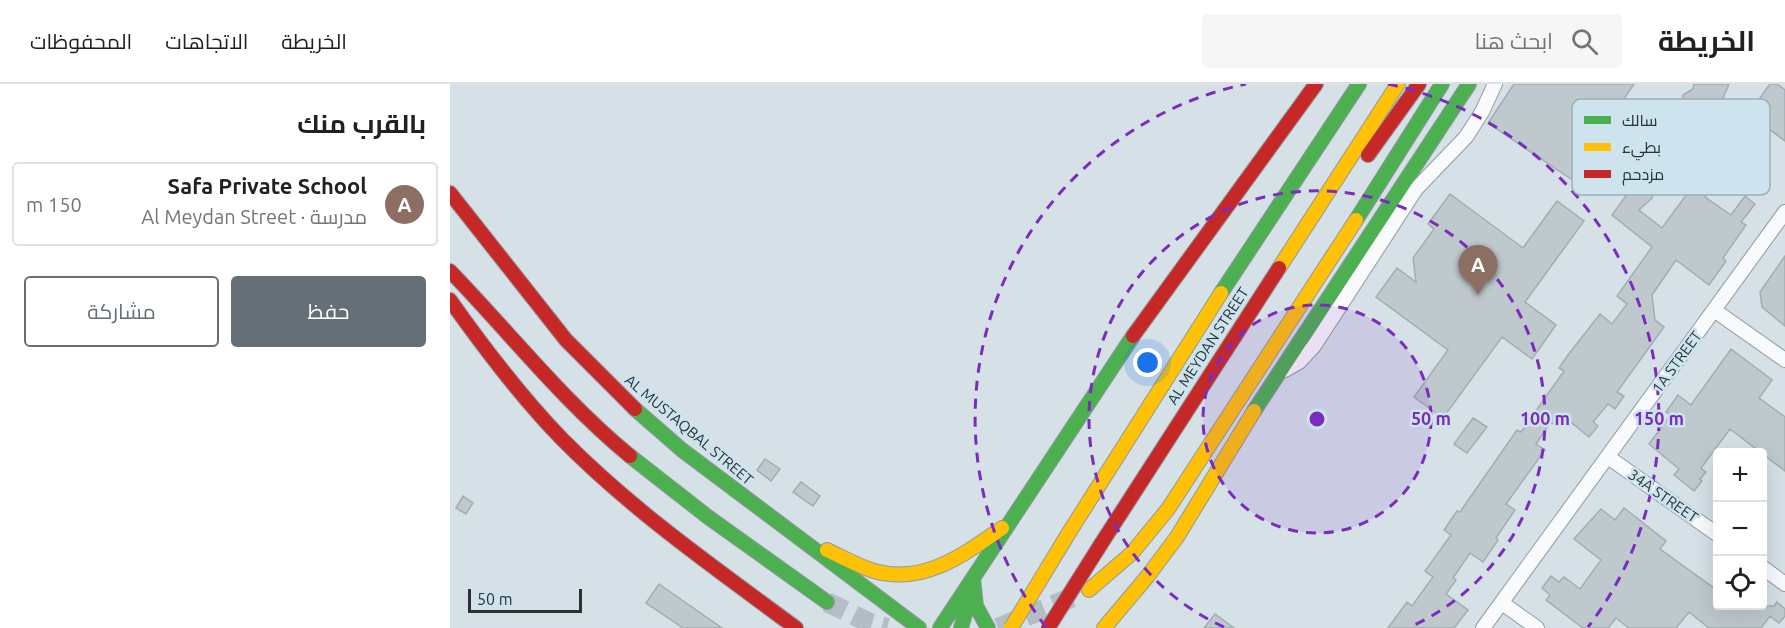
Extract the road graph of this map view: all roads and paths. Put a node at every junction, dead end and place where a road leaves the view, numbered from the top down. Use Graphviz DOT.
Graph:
graph roads {
  1 [pos="1316,84"];
  2 [pos="1345,84"];
  3 [pos="1359,84"];
  4 [pos="1398,84"];
  5 [pos="1419,84"];
  6 [pos="1442,84"];
  7 [pos="1469,84"];
  8 [pos="1495,84"];
  9 [pos="1325,134"];
  10 [pos="450,193"];
  11 [pos="1785,212"];
  12 [pos="1314,214"];
  13 [pos="450,271"];
  14 [pos="450,300"];
  15 [pos="1714,310"];
  16 [pos="1785,360"];
  17 [pos="1280,372"];
  18 [pos="1608,458"];
  19 [pos="1010,522"];
  20 [pos="1713,532"];
  21 [pos="797,537"];
  22 [pos="1767,571"];
  23 [pos="973,578"];
  24 [pos="1785,584"];
  25 [pos="1089,590"];
  26 [pos="827,602"];
  27 [pos="1502,603"];
  28 [pos="796,628"];
  29 [pos="919,628"];
  30 [pos="940,628"];
  31 [pos="961,628"];
  32 [pos="988,628"];
  33 [pos="1011,628"];
  34 [pos="1048,628"];
  35 [pos="1104,628"];
  36 [pos="1483,628"];
  37 [pos="1537,628"];
  1 -- 19 [label="main road"];
  2 -- 9 [label="main road"];
  3 -- 9 [label="main road, AL MEYDAN STREET"];
  4 -- 12 [label="main road, AL MEYDAN STREET"];
  5 -- 12 [label="main road"];
  6 -- 25 [label="main road"];
  7 -- 17 [label="main road"];
  8 -- 17 [label="street"];
  9 -- 33 [label="main road, AL MEYDAN STREET, bridge"];
  10 -- 21 [label="main road, AL MUSTAQBAL STREET"];
  11 -- 15 [label="street, 1A STREET"];
  12 -- 34 [label="main road, AL MEYDAN STREET, bridge"];
  13 -- 26 [label="main road"];
  14 -- 28 [label="main road"];
  15 -- 16 [label="street"];
  15 -- 18 [label="street, 1A STREET"];
  17 -- 35 [label="main road"];
  18 -- 20 [label="street, 34A STREET"];
  18 -- 27 [label="street, 1A STREET"];
  19 -- 21 [label="main road"];
  19 -- 23 [label="main road"];
  21 -- 29 [label="main road, AL MUSTAQBAL STREET"];
  22 -- 24 [label="street"];
  23 -- 30 [label="main road"];
  23 -- 31 [label="main road"];
  23 -- 32 [label="main road"];
  27 -- 36 [label="street, 1A STREET"];
  27 -- 37 [label="street"];
}
